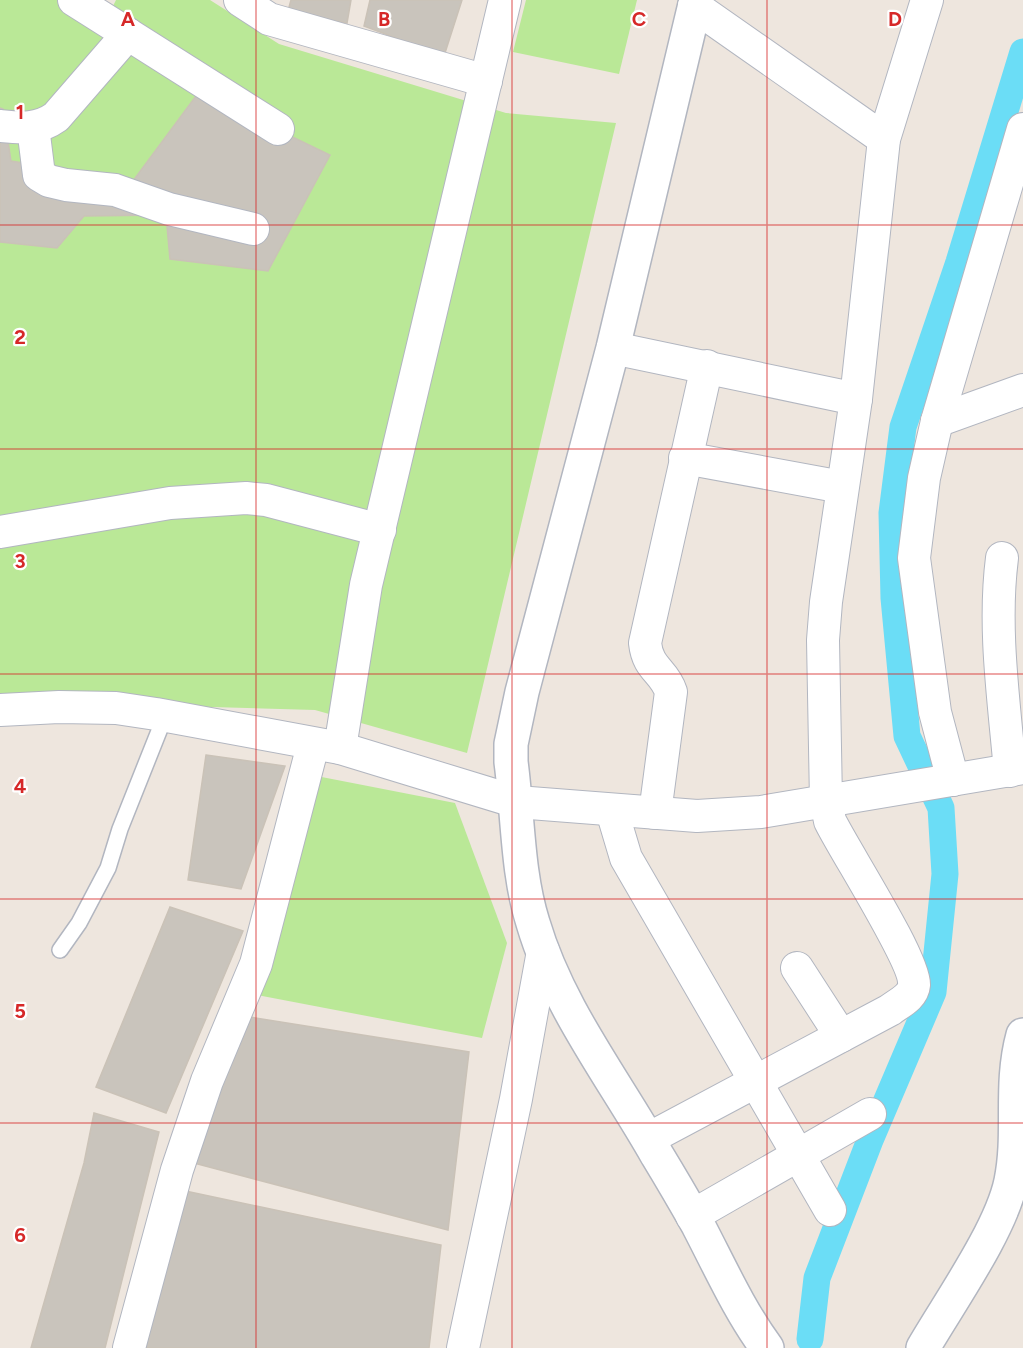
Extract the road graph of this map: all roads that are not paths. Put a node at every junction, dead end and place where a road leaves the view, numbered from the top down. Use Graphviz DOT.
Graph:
graph roads {
  1 [pos="74,0"];
  2 [pos="240,0"];
  3 [pos="505,0"];
  4 [pos="927,0"];
  5 [pos="695,3"];
  6 [pos="271,9"];
  7 [pos="128,34"];
  8 [pos="486,81"];
  9 [pos="0,126"];
  10 [pos="33,127"];
  11 [pos="278,129"];
  12 [pos="1023,129"];
  13 [pos="884,139"];
  14 [pos="253,229"];
  15 [pos="613,348"];
  16 [pos="707,366"];
  17 [pos="1023,390"];
  18 [pos="856,399"];
  19 [pos="937,421"];
  20 [pos="685,458"];
  21 [pos="842,487"];
  22 [pos="380,530"];
  23 [pos="0,532"];
  24 [pos="1002,558"];
  25 [pos="0,710"];
  26 [pos="165,716"];
  27 [pos="326,746"];
  28 [pos="1016,770"];
  29 [pos="953,780"];
  30 [pos="826,801"];
  31 [pos="517,802"];
  32 [pos="612,811"];
  33 [pos="654,813"];
  34 [pos="60,950"];
  35 [pos="543,951"];
  36 [pos="797,968"];
  37 [pos="1023,1035"];
  38 [pos="841,1036"];
  39 [pos="756,1083"];
  40 [pos="870,1114"];
  41 [pos="648,1139"];
  42 [pos="798,1154"];
  43 [pos="830,1210"];
  44 [pos="692,1216"];
  45 [pos="129,1348"];
  46 [pos="463,1348"];
  47 [pos="767,1348"];
  48 [pos="923,1348"];
  1 -- 7 [label="street"];
  2 -- 6 [label="street"];
  3 -- 8 [label="street"];
  4 -- 13 [label="street"];
  5 -- 13 [label="street"];
  5 -- 15 [label="street"];
  6 -- 8 [label="street"];
  7 -- 10 [label="street"];
  7 -- 11 [label="street"];
  8 -- 22 [label="street"];
  9 -- 10 [label="street"];
  10 -- 14 [label="street"];
  12 -- 19 [label="street"];
  13 -- 18 [label="street"];
  15 -- 16 [label="street"];
  15 -- 31 [label="street"];
  16 -- 18 [label="street"];
  16 -- 20 [label="street"];
  17 -- 19 [label="street"];
  18 -- 21 [label="street"];
  19 -- 29 [label="street"];
  20 -- 21 [label="street"];
  20 -- 33 [label="street"];
  21 -- 30 [label="street"];
  22 -- 23 [label="street"];
  22 -- 27 [label="street"];
  24 -- 28 [label="street"];
  25 -- 26 [label="street"];
  26 -- 27 [label="street"];
  26 -- 34 [label="lane"];
  27 -- 31 [label="street"];
  27 -- 45 [label="street"];
  28 -- 29 [label="street"];
  29 -- 30 [label="street"];
  30 -- 33 [label="street"];
  30 -- 38 [label="street"];
  31 -- 32 [label="street"];
  31 -- 35 [label="street"];
  32 -- 33 [label="street"];
  32 -- 39 [label="street"];
  35 -- 41 [label="street"];
  35 -- 46 [label="street"];
  36 -- 38 [label="street"];
  37 -- 48 [label="street"];
  38 -- 39 [label="street"];
  39 -- 41 [label="street"];
  39 -- 42 [label="street"];
  40 -- 42 [label="street"];
  41 -- 44 [label="street"];
  42 -- 43 [label="street"];
  42 -- 44 [label="street"];
  44 -- 47 [label="street"];
}
